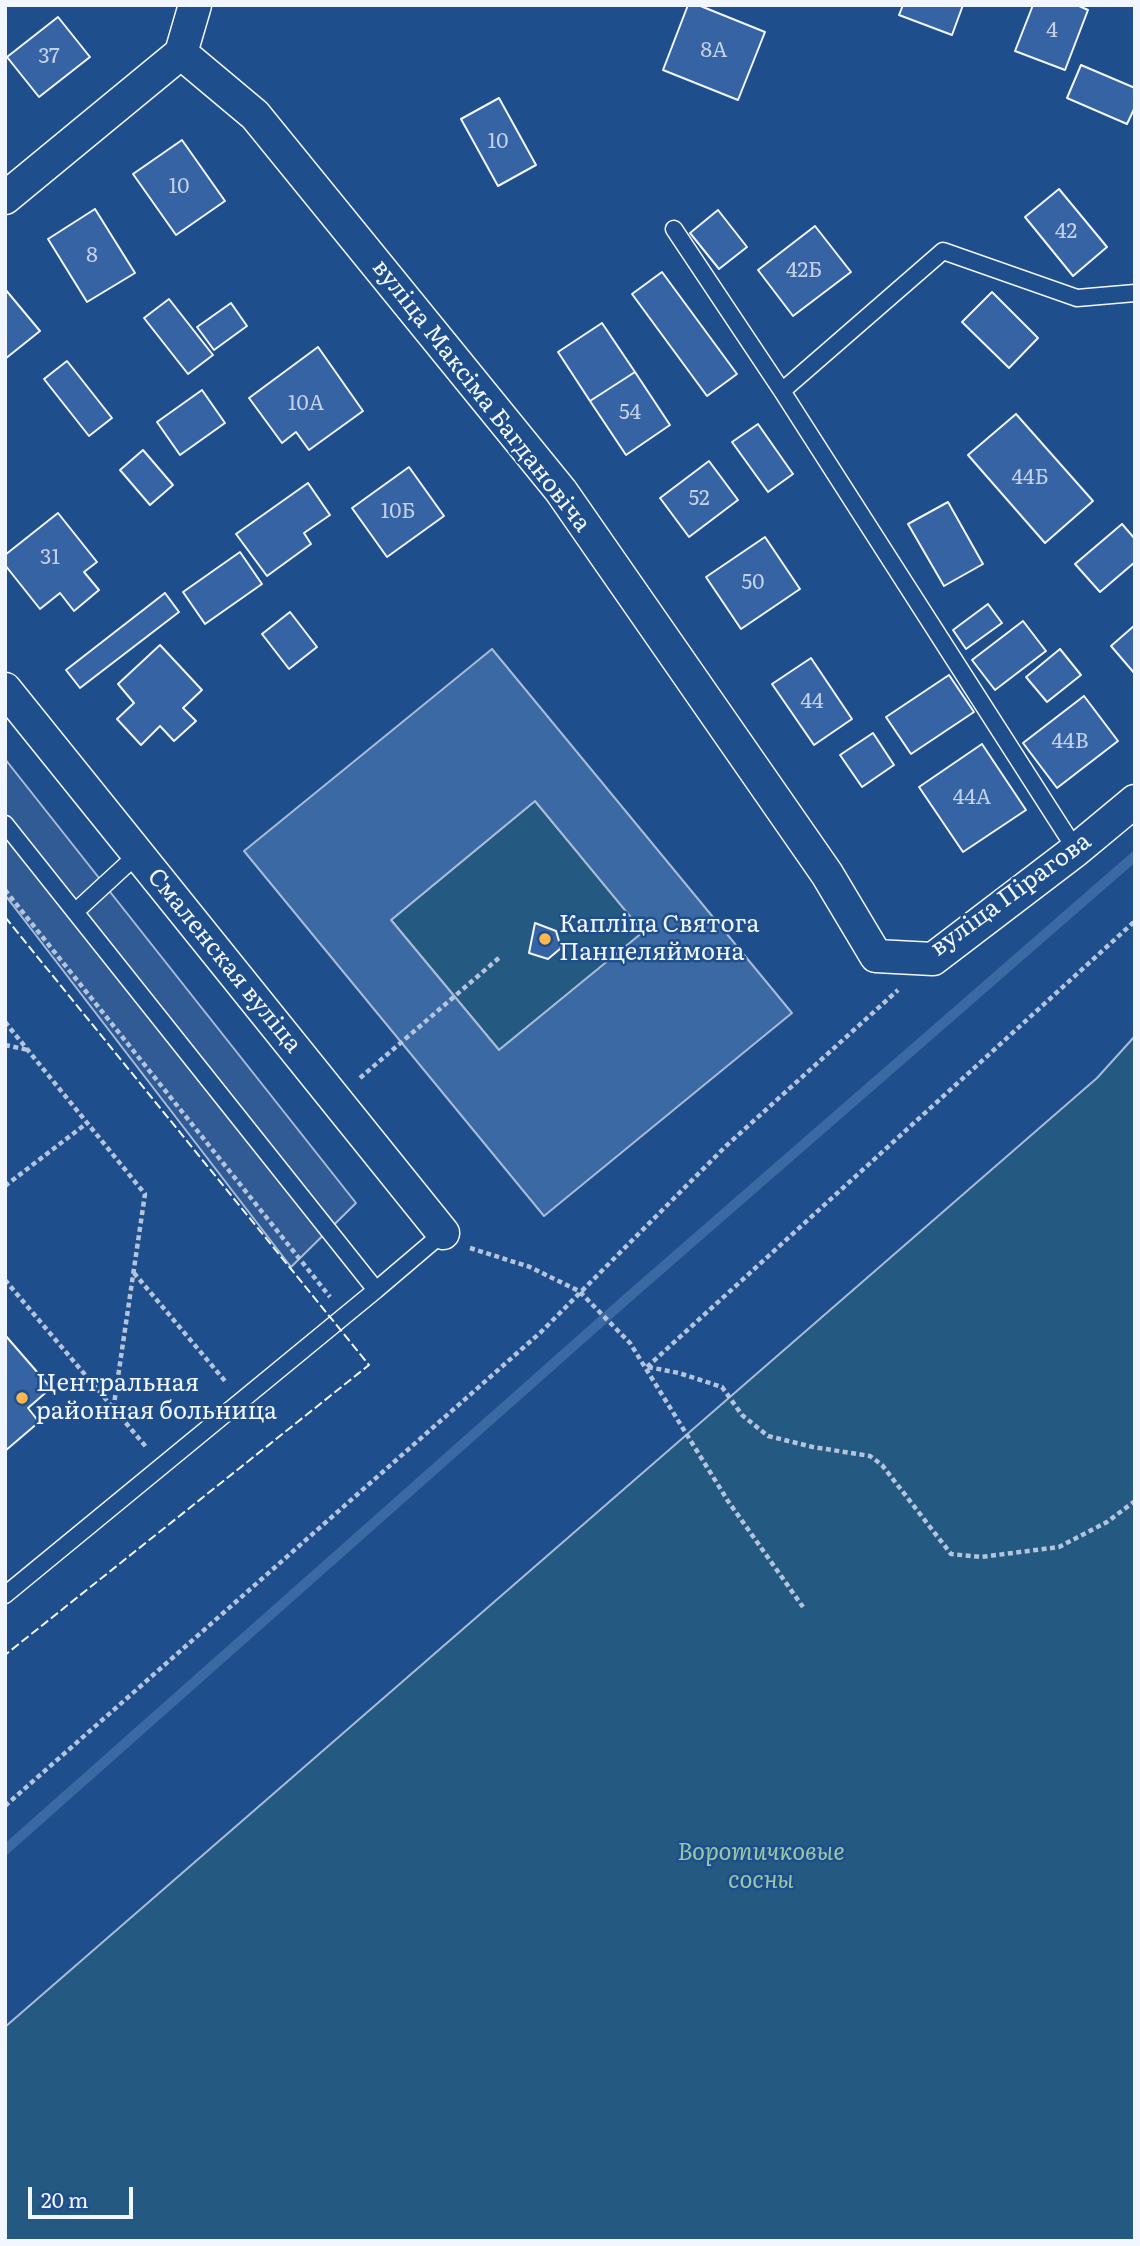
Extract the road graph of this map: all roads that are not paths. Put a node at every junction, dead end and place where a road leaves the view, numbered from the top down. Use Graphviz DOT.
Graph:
graph roads {
  1 [pos="195,5"];
  2 [pos="181,53"];
  3 [pos="5,198"];
  4 [pos="674,229"];
  5 [pos="1135,293"];
  6 [pos="782,391"];
  7 [pos="5,689"];
  8 [pos="1135,801"];
  9 [pos="5,824"];
  10 [pos="1076,850"];
  11 [pos="138,854"];
  12 [pos="75,912"];
  13 [pos="876,956"];
  14 [pos="443,1233"];
  15 [pos="376,1290"];
  16 [pos="5,1595"];
  1 -- 2 [label="street"];
  2 -- 3 [label="street"];
  2 -- 13 [label="street, вуліца Максіма Багдановіча"];
  4 -- 6 [label="lane"];
  5 -- 6 [label="lane"];
  6 -- 10 [label="lane"];
  7 -- 11 [label="street, Смаленская вуліца"];
  8 -- 10 [label="street, вуліца Пірагова"];
  9 -- 12 [label="lane"];
  10 -- 13 [label="street, вуліца Пірагова"];
  11 -- 12 [label="lane"];
  11 -- 14 [label="street, Смаленская вуліца"];
  12 -- 15 [label="lane"];
  14 -- 15 [label="lane"];
  15 -- 16 [label="lane"];
}
